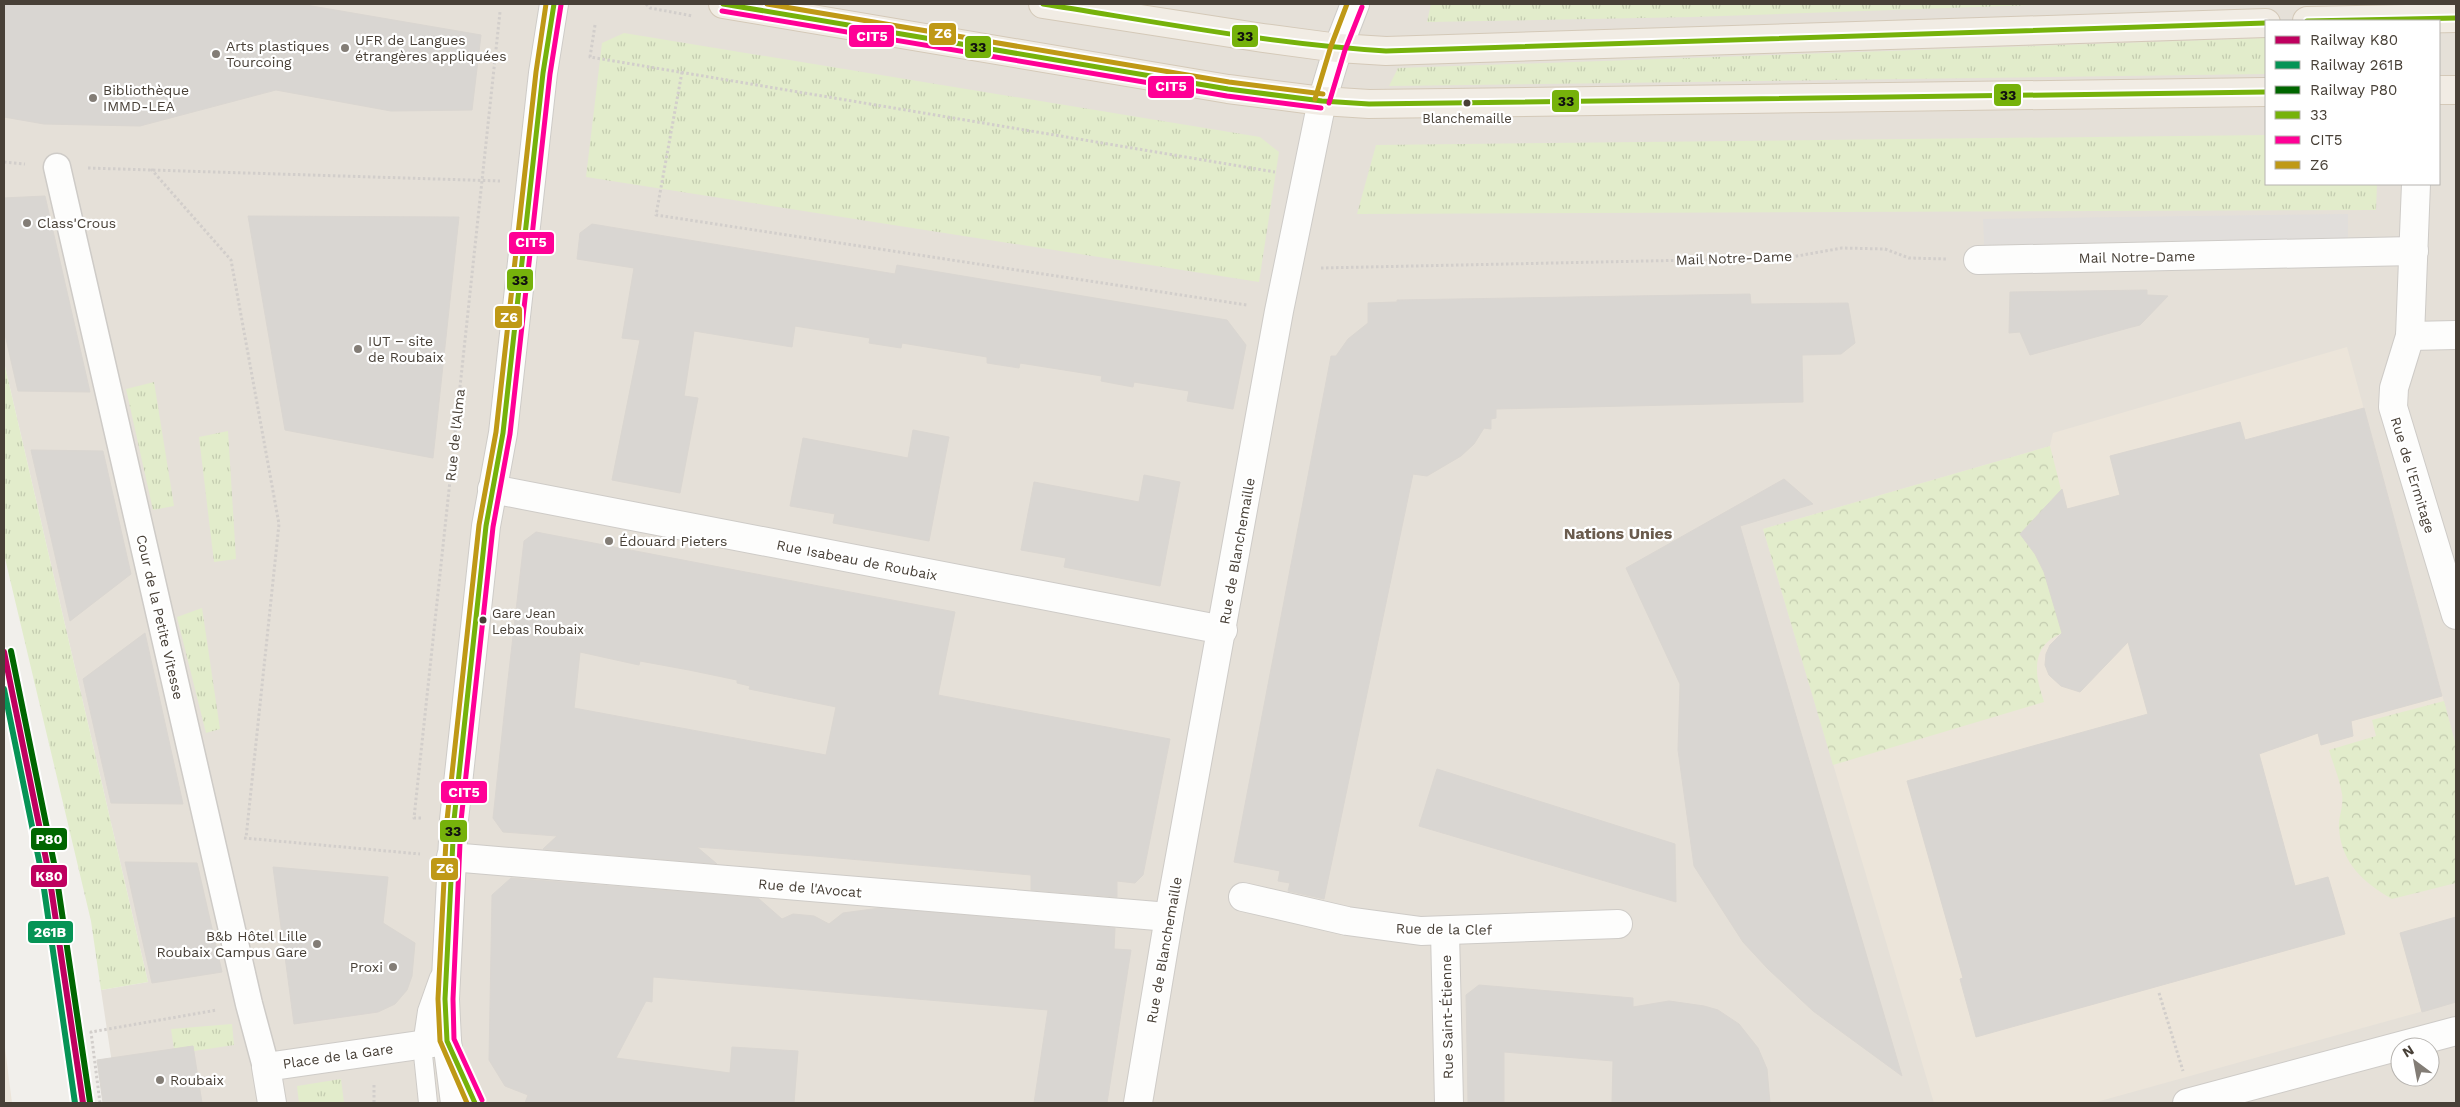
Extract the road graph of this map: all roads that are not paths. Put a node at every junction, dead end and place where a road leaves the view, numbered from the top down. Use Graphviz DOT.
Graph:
graph roads {
  1 [pos="554,4"];
  2 [pos="723,4"];
  3 [pos="1042,4"];
  4 [pos="1355,4"];
  5 [pos="2426,14"];
  6 [pos="2456,18"];
  7 [pos="2324,20"];
  8 [pos="2265,22"];
  9 [pos="1338,48"];
  10 [pos="2440,90"];
  11 [pos="2456,90"];
  12 [pos="2265,92"];
  13 [pos="1322,101"];
  14 [pos="57,167"];
  15 [pos="2416,185"];
  16 [pos="2414,252"];
  17 [pos="1978,260"];
  18 [pos="2456,335"];
  19 [pos="2410,336"];
  20 [pos="492,489"];
  21 [pos="2456,614"];
  22 [pos="1223,630"];
  23 [pos="451,857"];
  24 [pos="1243,897"];
  25 [pos="1169,918"];
  26 [pos="1618,924"];
  27 [pos="1445,932"];
  28 [pos="2456,1031"];
  29 [pos="434,1043"];
  30 [pos="266,1067"];
  31 [pos="272,1103"];
  32 [pos="428,1103"];
  33 [pos="455,1103"];
  34 [pos="475,1103"];
  35 [pos="1138,1103"];
  36 [pos="1450,1103"];
  37 [pos="2190,1103"];
  1 -- 20 [label="street"];
  2 -- 13 [label="main road"];
  3 -- 9 [label="main road"];
  4 -- 9 [label="street, Rue de Blanchemaille"];
  5 -- 6 [label="main road"];
  5 -- 7 [label="main road"];
  8 -- 9 [label="main road"];
  9 -- 13 [label="street, Rue de Blanchemaille"];
  10 -- 11 [label="main road"];
  12 -- 13 [label="main road"];
  13 -- 22 [label="street, Rue de Blanchemaille"];
  14 -- 30 [label="street, Cour de la Petite Vitesse"];
  15 -- 16 [label="street, Rue de l'Ermitage"];
  16 -- 17 [label="street, Mail Notre-Dame"];
  16 -- 19 [label="street, Rue de l'Ermitage"];
  18 -- 19 [label="street"];
  19 -- 21 [label="street, Rue de l'Ermitage"];
  20 -- 22 [label="street, Rue Isabeau de Roubaix"];
  20 -- 23 [label="street"];
  22 -- 25 [label="street, Rue de Blanchemaille"];
  23 -- 25 [label="street, Rue de l'Avocat"];
  23 -- 29 [label="street"];
  24 -- 27 [label="street, Rue de la Clef"];
  25 -- 35 [label="street, Rue de Blanchemaille"];
  26 -- 27 [label="street, Rue de la Clef"];
  27 -- 36 [label="street, Rue Saint-Étienne"];
  28 -- 37 [label="street"];
  29 -- 30 [label="street, Place de la Gare"];
  29 -- 32 [label="lane"];
  29 -- 33 [label="street"];
  29 -- 34 [label="street"];
  30 -- 31 [label="street, Place de la Gare"];
}
